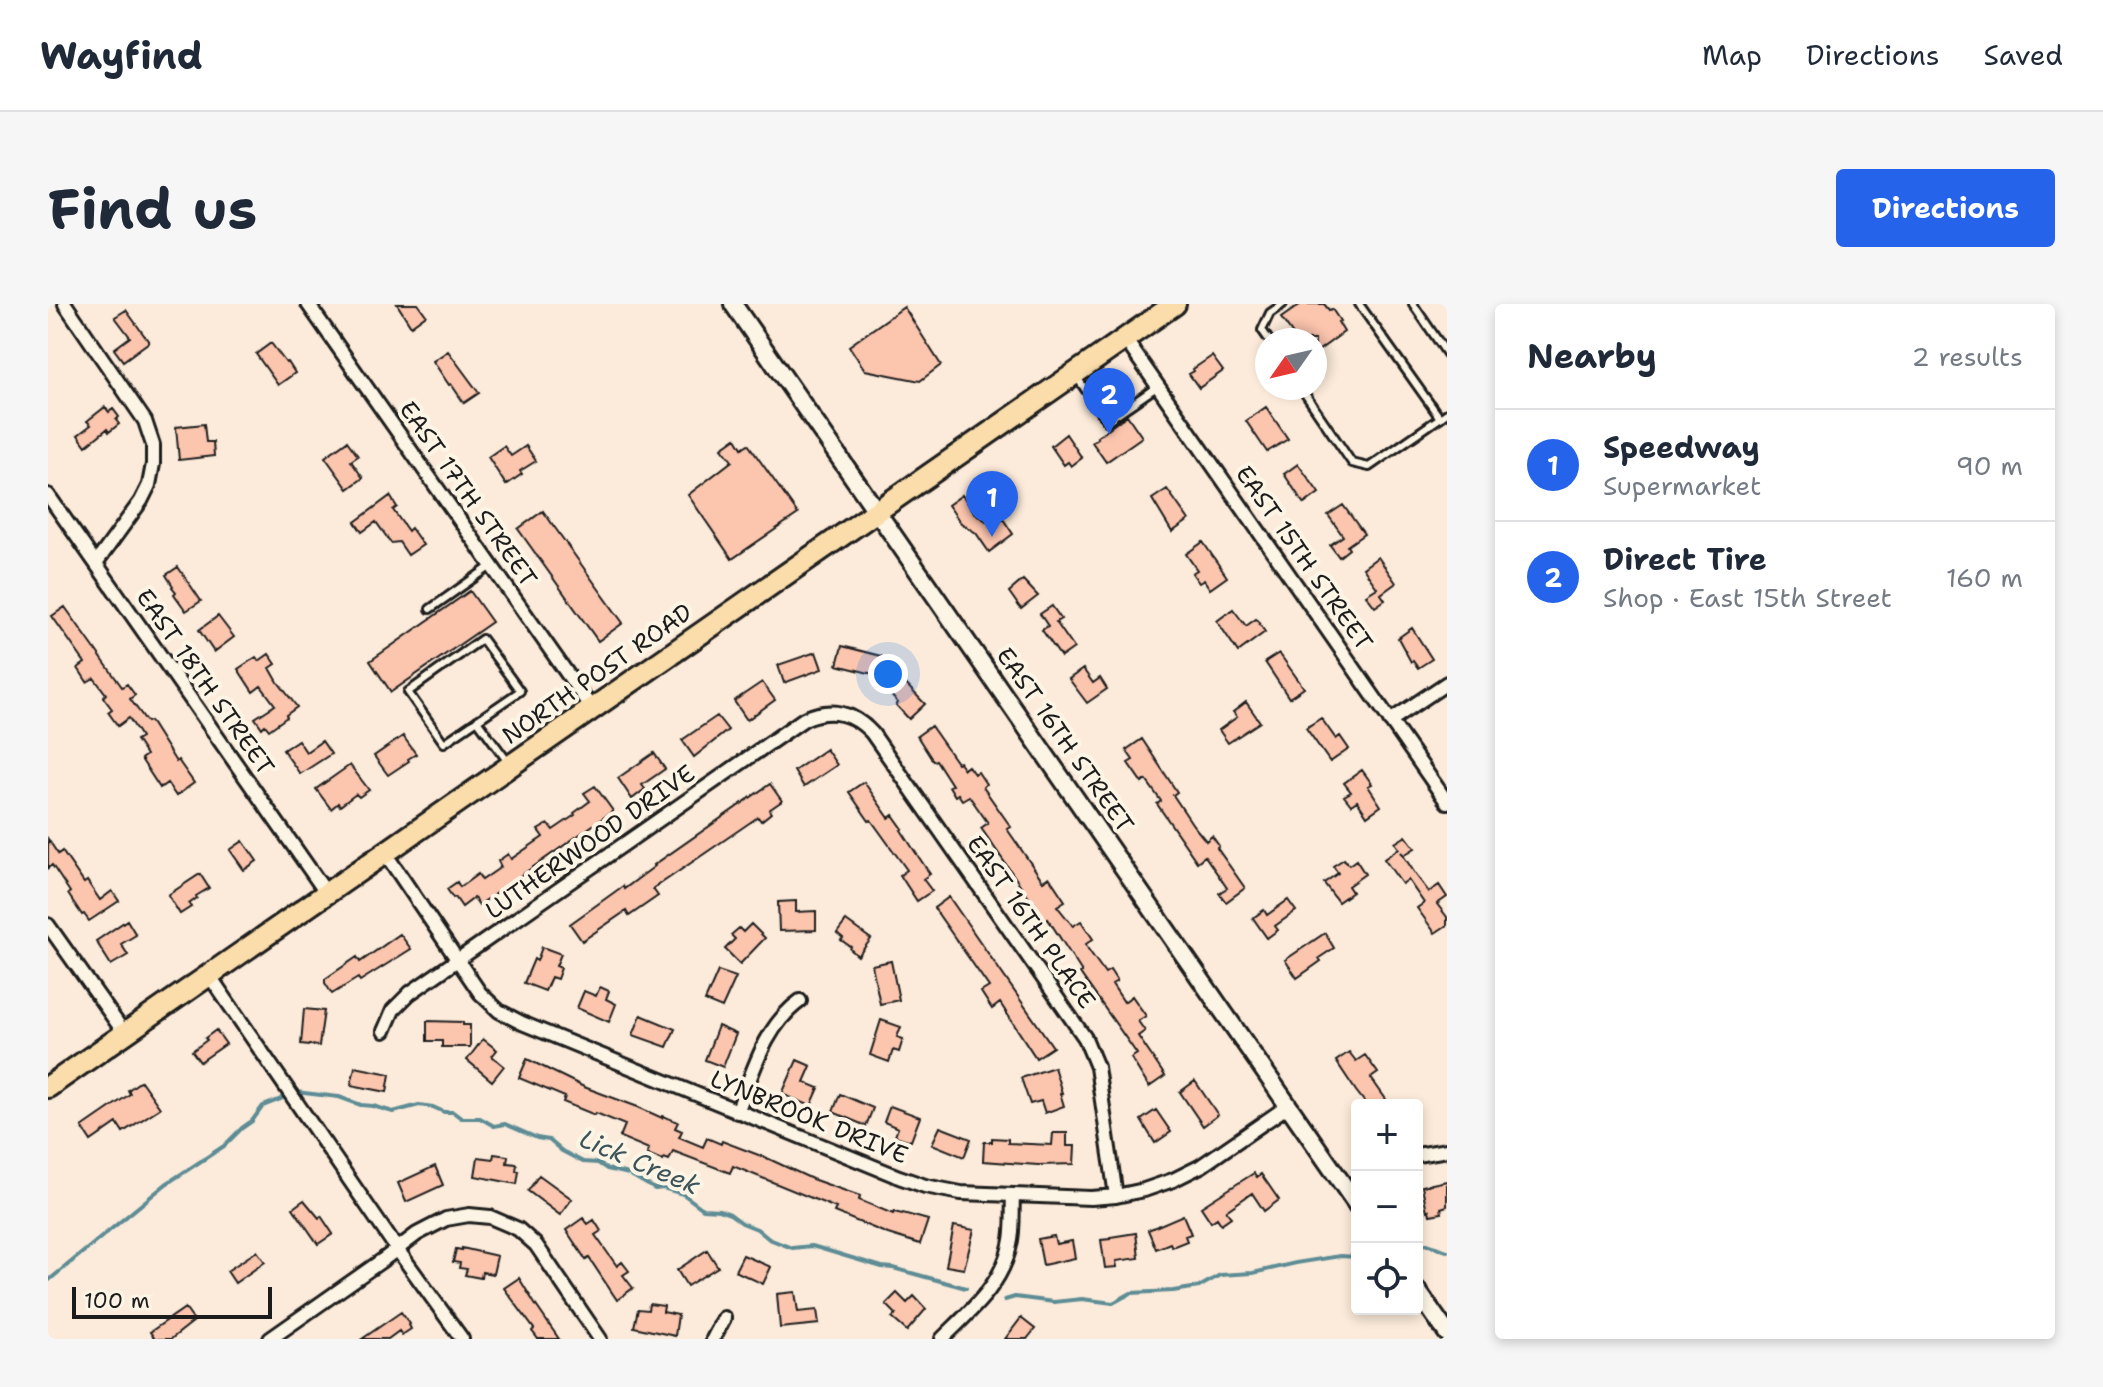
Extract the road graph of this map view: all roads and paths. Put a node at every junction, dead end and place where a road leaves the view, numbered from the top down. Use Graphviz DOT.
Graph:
graph roads {
  1 [pos="65,304"];
  2 [pos="308,304"];
  3 [pos="733,304"];
  4 [pos="1175,304"];
  5 [pos="1283,304"];
  6 [pos="1359,304"];
  7 [pos="1426,304"];
  8 [pos="1415,307"];
  9 [pos="1263,328"];
  10 [pos="1125,339"];
  11 [pos="1447,354"];
  12 [pos="1074,373"];
  13 [pos="1158,386"];
  14 [pos="1309,400"];
  15 [pos="1447,413"];
  16 [pos="1440,418"];
  17 [pos="48,495"];
  18 [pos="875,512"];
  19 [pos="96,563"];
  20 [pos="491,566"];
  21 [pos="430,609"];
  22 [pos="1447,683"];
  23 [pos="592,709"];
  24 [pos="838,712"];
  25 [pos="477,720"];
  26 [pos="1390,721"];
  27 [pos="511,766"];
  28 [pos="1447,802"];
  29 [pos="385,853"];
  30 [pos="327,894"];
  31 [pos="49,926"];
  32 [pos="458,960"];
  33 [pos="209,975"];
  34 [pos="800,1001"];
  35 [pos="384,1031"];
  36 [pos="125,1034"];
  37 [pos="48,1087"];
  38 [pos="1288,1106"];
  39 [pos="737,1112"];
  40 [pos="1447,1150"];
  41 [pos="1423,1154"];
  42 [pos="1351,1191"];
  43 [pos="1013,1195"];
  44 [pos="1116,1196"];
  45 [pos="397,1249"];
  46 [pos="1423,1299"];
  47 [pos="724,1318"];
  48 [pos="1447,1333"];
  49 [pos="270,1339"];
  50 [pos="462,1339"];
  51 [pos="600,1339"];
  52 [pos="713,1339"];
  53 [pos="942,1339"];
  1 -- 19 [label="street"];
  2 -- 20 [label="street, EAST 17TH STREET"];
  3 -- 18 [label="street, EAST 16TH STREET"];
  4 -- 10 [label="main road, NORTH POST ROAD"];
  5 -- 9 [label="lane"];
  6 -- 16 [label="lane"];
  7 -- 8 [label="lane"];
  8 -- 11 [label="lane"];
  10 -- 12 [label="main road, NORTH POST ROAD"];
  10 -- 13 [label="street, EAST 15TH STREET"];
  12 -- 13 [label="lane"];
  12 -- 18 [label="main road, NORTH POST ROAD"];
  13 -- 26 [label="street, EAST 15TH STREET"];
  14 -- 16 [label="lane"];
  15 -- 16 [label="lane"];
  17 -- 19 [label="street, EAST 18TH STREET"];
  18 -- 23 [label="main road, NORTH POST ROAD"];
  18 -- 38 [label="street, EAST 16TH STREET"];
  19 -- 30 [label="street, EAST 18TH STREET"];
  20 -- 21 [label="lane"];
  20 -- 23 [label="street, EAST 17TH STREET"];
  22 -- 26 [label="street"];
  23 -- 27 [label="main road, NORTH POST ROAD"];
  24 -- 32 [label="street, LUTHERWOOD DRIVE"];
  24 -- 44 [label="street, EAST 16TH PLACE"];
  25 -- 25 [label="lane"];
  25 -- 27 [label="lane"];
  26 -- 28 [label="street, EAST 15TH STREET"];
  27 -- 29 [label="main road, NORTH POST ROAD"];
  29 -- 30 [label="main road, NORTH POST ROAD"];
  29 -- 32 [label="street, LYNBROOK DRIVE"];
  30 -- 33 [label="main road, NORTH POST ROAD"];
  31 -- 36 [label="street"];
  32 -- 35 [label="street, LUTHERWOOD DRIVE"];
  32 -- 39 [label="street, LYNBROOK DRIVE"];
  33 -- 36 [label="main road, NORTH POST ROAD"];
  33 -- 45 [label="street"];
  34 -- 39 [label="street"];
  36 -- 37 [label="main road, NORTH POST ROAD"];
  38 -- 42 [label="street, EAST 16TH STREET"];
  38 -- 44 [label="street, LYNBROOK DRIVE"];
  39 -- 43 [label="street, LYNBROOK DRIVE"];
  40 -- 41 [label="street"];
  43 -- 44 [label="street, LYNBROOK DRIVE"];
  43 -- 53 [label="street"];
  45 -- 49 [label="street"];
  45 -- 50 [label="street"];
  45 -- 51 [label="street"];
  46 -- 48 [label="street"];
  47 -- 52 [label="street"];
}
